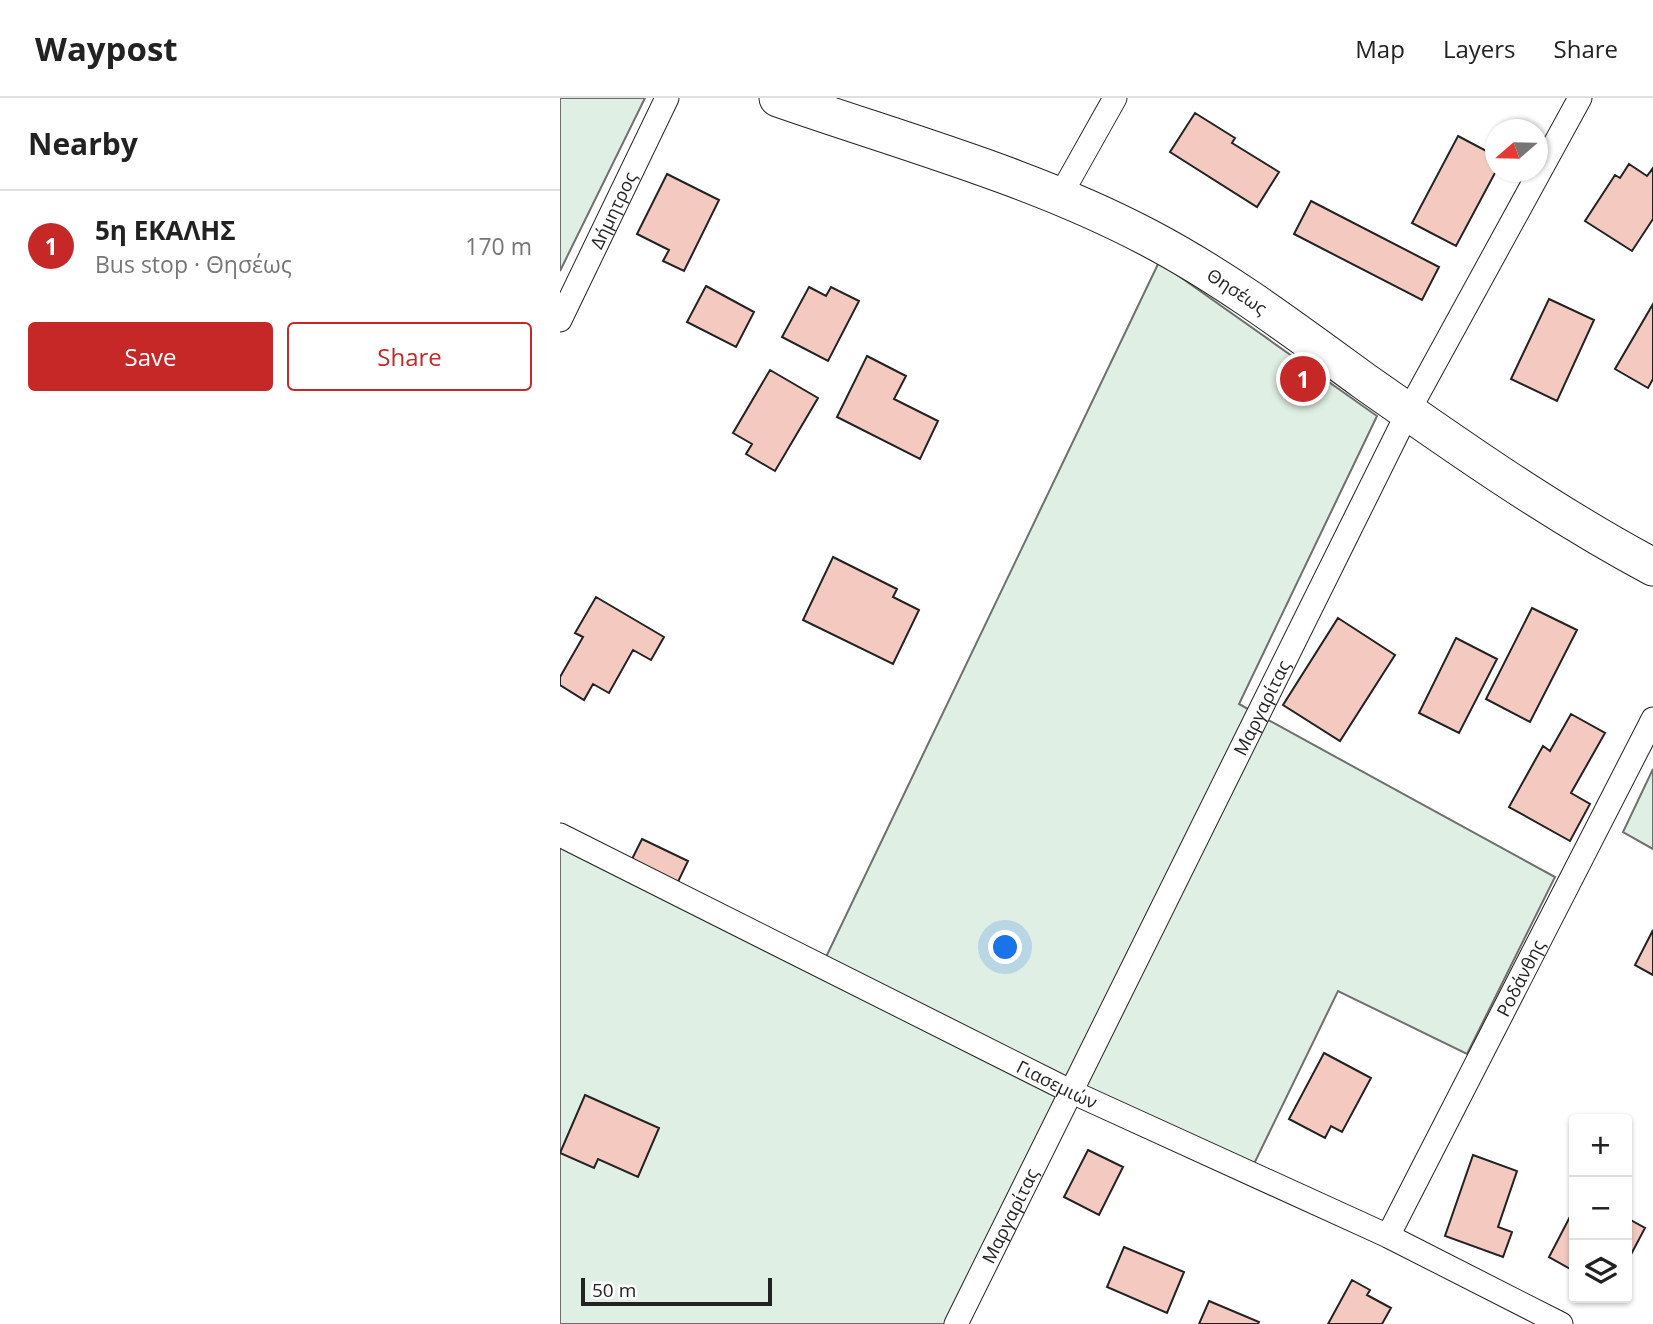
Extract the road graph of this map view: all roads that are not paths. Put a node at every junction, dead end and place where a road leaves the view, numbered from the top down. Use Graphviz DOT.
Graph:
graph roads {
  1 [pos="667,98"];
  2 [pos="778,98"];
  3 [pos="1115,98"];
  4 [pos="1580,98"];
  5 [pos="1060,197"];
  6 [pos="560,320"];
  7 [pos="1408,412"];
  8 [pos="1653,567"];
  9 [pos="1653,719"];
  10 [pos="560,835"];
  11 [pos="1072,1092"];
  12 [pos="1388,1236"];
  13 [pos="956,1324"];
  14 [pos="1561,1324"];
  1 -- 6 [label="street, Δήμητρος"];
  2 -- 5 [label="main road, Θησέως"];
  3 -- 5 [label="street"];
  4 -- 7 [label="street, Μαργαρίτας"];
  5 -- 7 [label="main road, Θησέως"];
  7 -- 8 [label="main road, Θησέως"];
  7 -- 11 [label="street, Μαργαρίτας"];
  9 -- 12 [label="street, Ροδάνθης"];
  10 -- 11 [label="street, Γιασεμιών"];
  11 -- 12 [label="street, Γιασεμιών"];
  11 -- 13 [label="street, Μαργαρίτας"];
  12 -- 14 [label="street, Γιασεμιών"];
}
